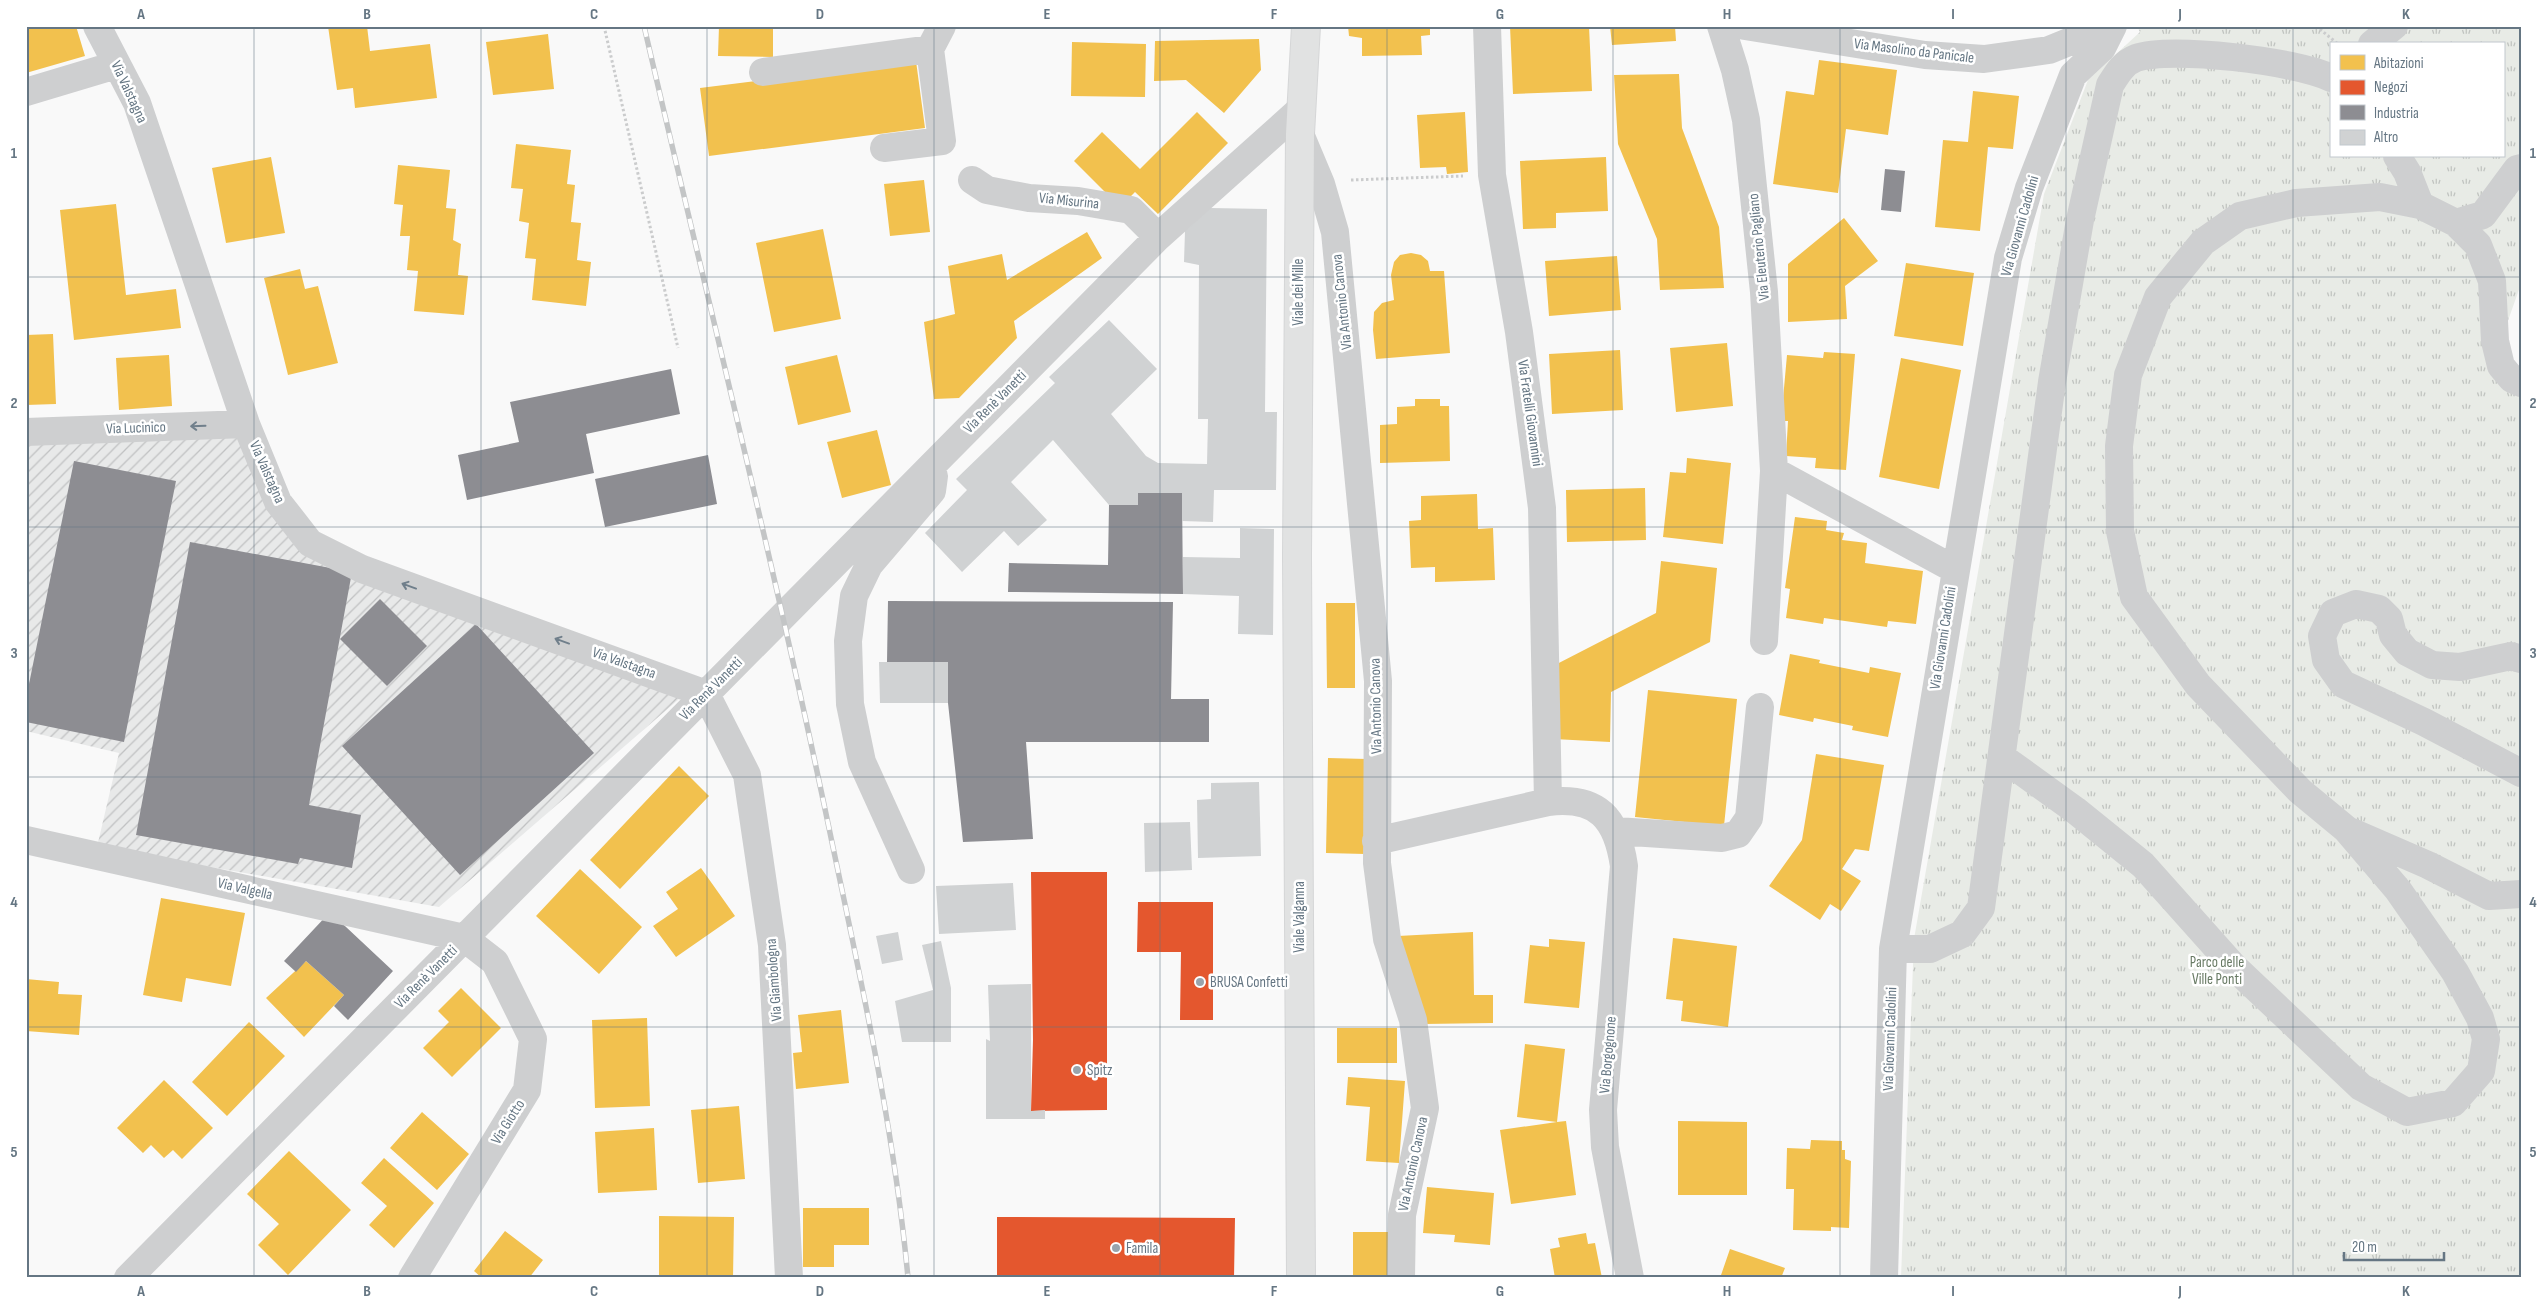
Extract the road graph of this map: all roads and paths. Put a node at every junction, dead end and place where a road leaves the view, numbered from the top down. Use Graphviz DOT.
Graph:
graph roads {
  1 [pos="97,26"];
  2 [pos="604,26"];
  3 [pos="1306,26"];
  4 [pos="1487,26"];
  5 [pos="1721,26"];
  6 [pos="1745,26"];
  7 [pos="2108,26"];
  8 [pos="2112,26"];
  9 [pos="2316,26"];
  10 [pos="2394,26"];
  11 [pos="936,38"];
  12 [pos="2336,42"];
  13 [pos="2374,42"];
  14 [pos="116,65"];
  15 [pos="764,72"];
  16 [pos="2330,78"];
  17 [pos="26,92"];
  18 [pos="1301,121"];
  19 [pos="884,148"];
  20 [pos="2398,158"];
  21 [pos="2521,168"];
  22 [pos="1492,175"];
  23 [pos="972,180"];
  24 [pos="1346,180"];
  25 [pos="2420,205"];
  26 [pos="2456,223"];
  27 [pos="1158,237"];
  28 [pos="678,348"];
  29 [pos="2521,384"];
  30 [pos="246,424"];
  31 [pos="26,432"];
  32 [pos="935,462"];
  33 [pos="1774,471"];
  34 [pos="1297,557"];
  35 [pos="1954,569"];
  36 [pos="1764,641"];
  37 [pos="2521,659"];
  38 [pos="706,694"];
  39 [pos="1760,707"];
  40 [pos="2003,758"];
  41 [pos="2521,773"];
  42 [pos="1548,802"];
  43 [pos="2346,829"];
  44 [pos="1616,831"];
  45 [pos="26,840"];
  46 [pos="1376,841"];
  47 [pos="910,870"];
  48 [pos="2521,894"];
  49 [pos="464,938"];
  50 [pos="1893,949"];
  51 [pos="128,1278"];
  52 [pos="412,1278"];
  53 [pos="789,1278"];
  54 [pos="1301,1278"];
  55 [pos="1401,1278"];
  56 [pos="1630,1278"];
  57 [pos="1884,1278"];
  1 -- 14 [label="street, Via Valstagna"];
  2 -- 28 [label="path"];
  3 -- 18 [label="main road, Viale dei Mille"];
  4 -- 22 [label="street, Via Fratelli Giovannini"];
  5 -- 33 [label="street, Via Eleuterio Pagliano"];
  6 -- 7 [label="street, Via Masolino da Panicale"];
  8 -- 35 [label="street, Via Giovanni Cadolini"];
  9 -- 12 [label="path"];
  10 -- 13 [label="street"];
  11 -- 15 [label="street"];
  11 -- 19 [label="street"];
  14 -- 17 [label="street"];
  14 -- 30 [label="street, Via Valstagna"];
  16 -- 40 [label="street"];
  18 -- 27 [label="street, Via Renè Vanetti"];
  18 -- 34 [label="main road, Viale dei Mille"];
  18 -- 46 [label="street, Via Antonio Canova"];
  20 -- 25 [label="street"];
  21 -- 26 [label="street"];
  22 -- 24 [label="path"];
  22 -- 42 [label="street, Via Fratelli Giovannini"];
  23 -- 27 [label="street, Via Misurina"];
  25 -- 26 [label="street"];
  25 -- 43 [label="street"];
  26 -- 29 [label="street"];
  27 -- 32 [label="street, Via Renè Vanetti"];
  30 -- 31 [label="street, Via Lucinico, one-way"];
  38 -- 30 [label="street, Via Valstagna, one-way"];
  32 -- 38 [label="street, Via Renè Vanetti"];
  32 -- 47 [label="street"];
  33 -- 35 [label="street"];
  33 -- 36 [label="street, Via Eleuterio Pagliano"];
  34 -- 54 [label="main road, Viale Valganna"];
  35 -- 50 [label="street, Via Giovanni Cadolini"];
  37 -- 41 [label="street"];
  38 -- 49 [label="street, Via Renè Vanetti"];
  38 -- 53 [label="street, Via Giambologna"];
  39 -- 44 [label="street"];
  40 -- 43 [label="street"];
  40 -- 50 [label="street"];
  42 -- 44 [label="street, Via Borgognone"];
  42 -- 46 [label="street, Via Borgognone"];
  43 -- 48 [label="street"];
  44 -- 56 [label="street, Via Borgognone"];
  45 -- 49 [label="street, Via Valgella"];
  46 -- 55 [label="street, Via Antonio Canova"];
  49 -- 51 [label="street, Via Renè Vanetti"];
  49 -- 52 [label="street, Via Giotto"];
  50 -- 57 [label="street, Via Giovanni Cadolini"];
}
